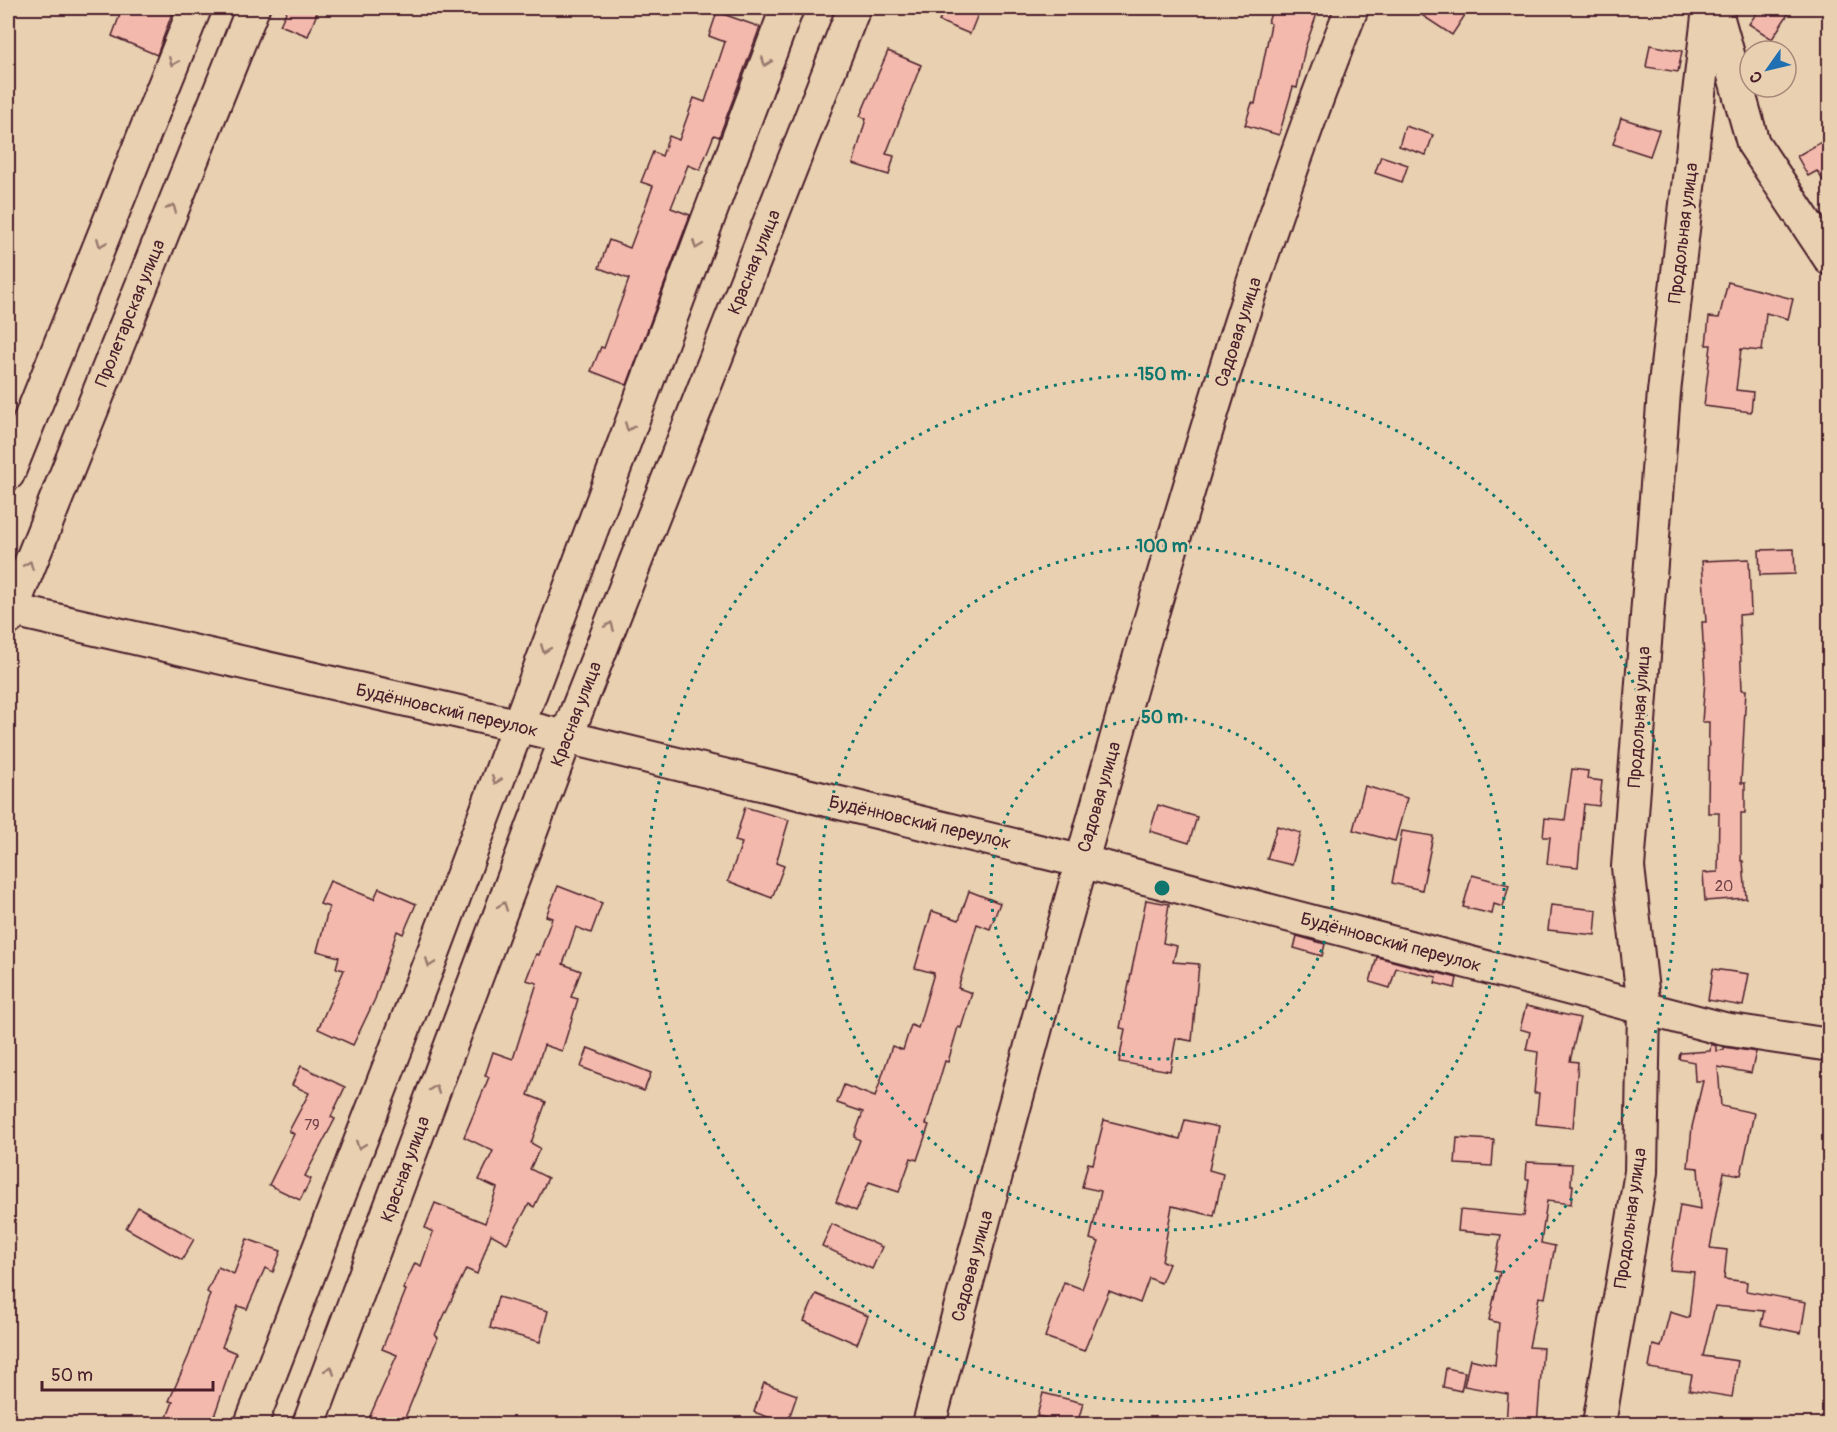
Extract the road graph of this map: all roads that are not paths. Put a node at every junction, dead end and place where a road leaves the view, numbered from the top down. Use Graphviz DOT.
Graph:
graph roads {
  1 [pos="195,8"];
  2 [pos="253,8"];
  3 [pos="787,8"];
  4 [pos="854,8"];
  5 [pos="1352,8"];
  6 [pos="1709,8"];
  7 [pos="1714,8"];
  8 [pos="1830,259"];
  9 [pos="8,474"];
  10 [pos="9,612"];
  11 [pos="516,725"];
  12 [pos="566,738"];
  13 [pos="1080,861"];
  14 [pos="1644,1008"];
  15 [pos="1830,1045"];
  16 [pos="251,1425"];
  17 [pos="309,1425"];
  18 [pos="929,1425"];
  19 [pos="1599,1425"];
  1 -- 9 [label="street, one-way"];
  10 -- 2 [label="street, Пролетарская улица, one-way"];
  3 -- 11 [label="street, one-way"];
  12 -- 4 [label="street, Красная улица, one-way"];
  5 -- 13 [label="street, Садовая улица"];
  6 -- 14 [label="street, Продольная улица"];
  7 -- 8 [label="street"];
  10 -- 11 [label="street, Будённовский переулок"];
  11 -- 12 [label="street, Будённовский переулок"];
  11 -- 16 [label="street, one-way"];
  12 -- 13 [label="street, Будённовский переулок"];
  17 -- 12 [label="street, Красная улица, one-way"];
  13 -- 14 [label="street, Будённовский переулок"];
  13 -- 18 [label="street, Садовая улица"];
  14 -- 15 [label="street, Будённовский переулок"];
  14 -- 19 [label="street, Продольная улица"];
}
